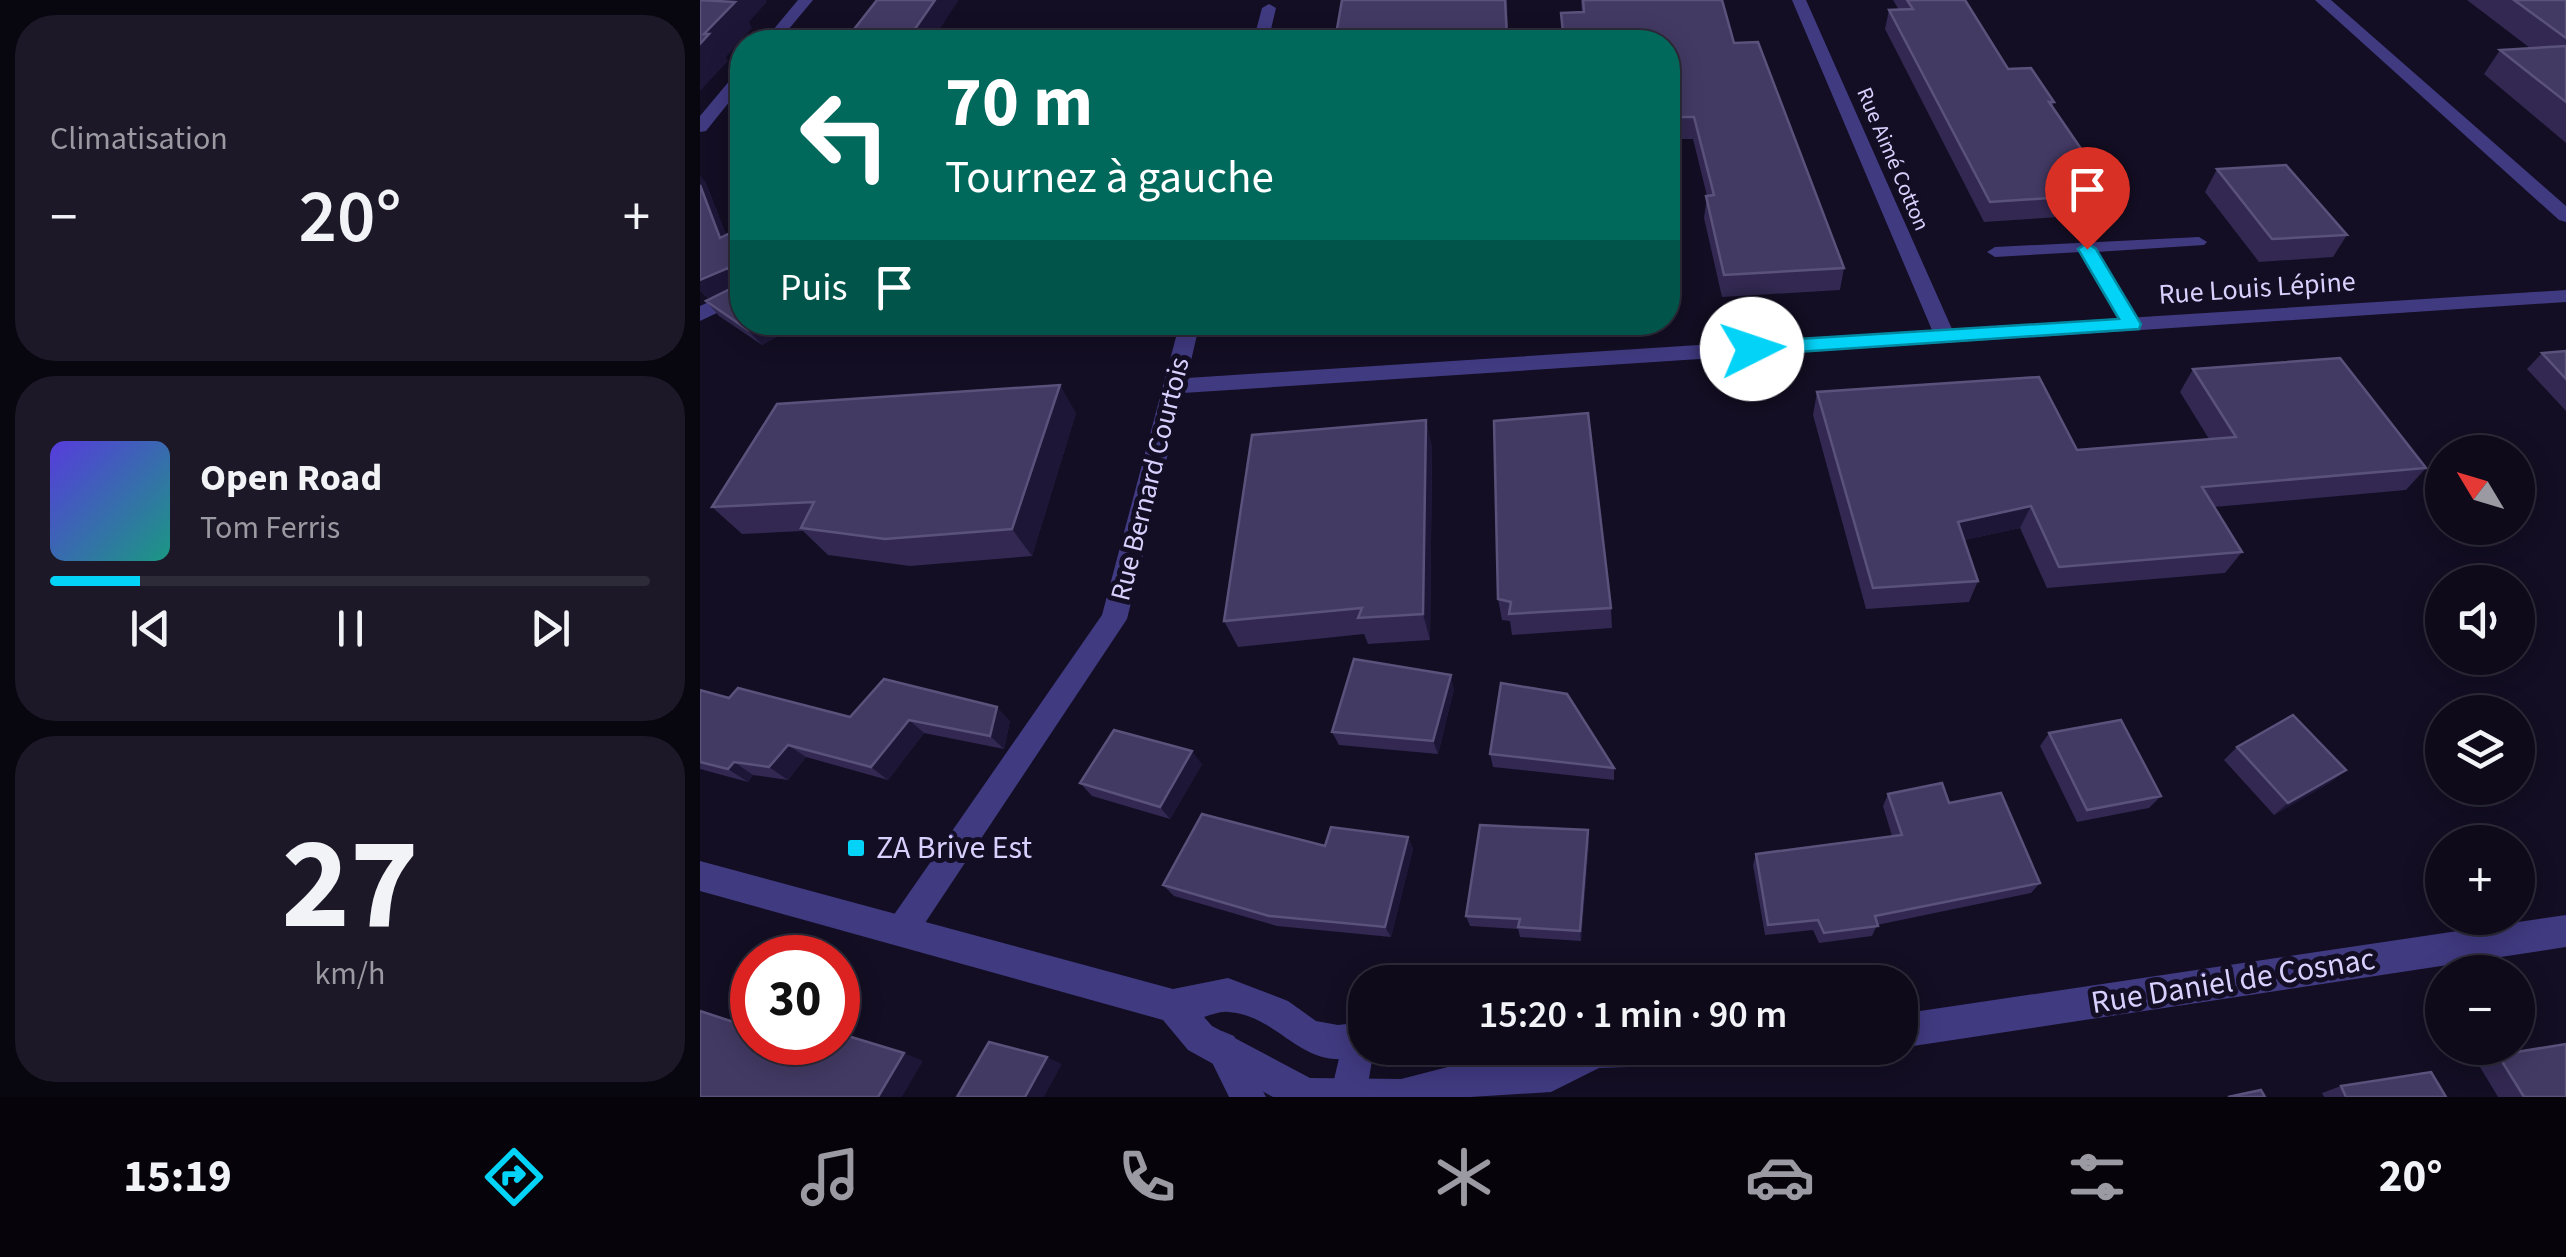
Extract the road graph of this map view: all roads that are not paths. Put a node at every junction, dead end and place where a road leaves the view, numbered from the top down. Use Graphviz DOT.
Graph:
graph roads {
  1 [pos="806,0"];
  2 [pos="1799,0"];
  3 [pos="2322,0"];
  4 [pos="1270,8"];
  5 [pos="780,30"];
  6 [pos="1264,30"];
  7 [pos="730,90"];
  8 [pos="700,126"];
  9 [pos="2566,216"];
  10 [pos="2200,242"];
  11 [pos="2087,249"];
  12 [pos="1996,252"];
  13 [pos="2566,296"];
  14 [pos="730,299"];
  15 [pos="700,314"];
  16 [pos="2132,324"];
  17 [pos="1187,335"];
  18 [pos="1945,336"];
  19 [pos="1173,386"];
  20 [pos="700,876"];
  21 [pos="902,930"];
  22 [pos="2566,930"];
  23 [pos="1173,1006"];
  24 [pos="1918,1029"];
  25 [pos="1348,1039"];
  26 [pos="1222,1048"];
  27 [pos="1355,1065"];
  28 [pos="1567,1065"];
  29 [pos="1248,1097"];
  30 [pos="1348,1097"];
  1 -- 5 [label="street"];
  2 -- 18 [label="street, Rue Aimé Cotton"];
  3 -- 9 [label="street"];
  4 -- 6 [label="street"];
  7 -- 8 [label="street"];
  10 -- 11 [label="lane"];
  11 -- 12 [label="lane"];
  11 -- 16 [label="lane"];
  13 -- 16 [label="street, Rue Louis Lépine"];
  14 -- 15 [label="street"];
  16 -- 18 [label="street, Rue Louis Lépine"];
  17 -- 19 [label="street, Rue Bernard Courtois"];
  18 -- 19 [label="street, Rue Louis Lépine"];
  19 -- 21 [label="street, Rue Bernard Courtois"];
  20 -- 21 [label="street"];
  21 -- 23 [label="street"];
  22 -- 24 [label="street, Rue Daniel de Cosnac"];
  23 -- 25 [label="street"];
  23 -- 26 [label="street"];
  26 -- 29 [label="street"];
  26 -- 30 [label="street"];
  27 -- 30 [label="street"];
  28 -- 30 [label="street"];
}
